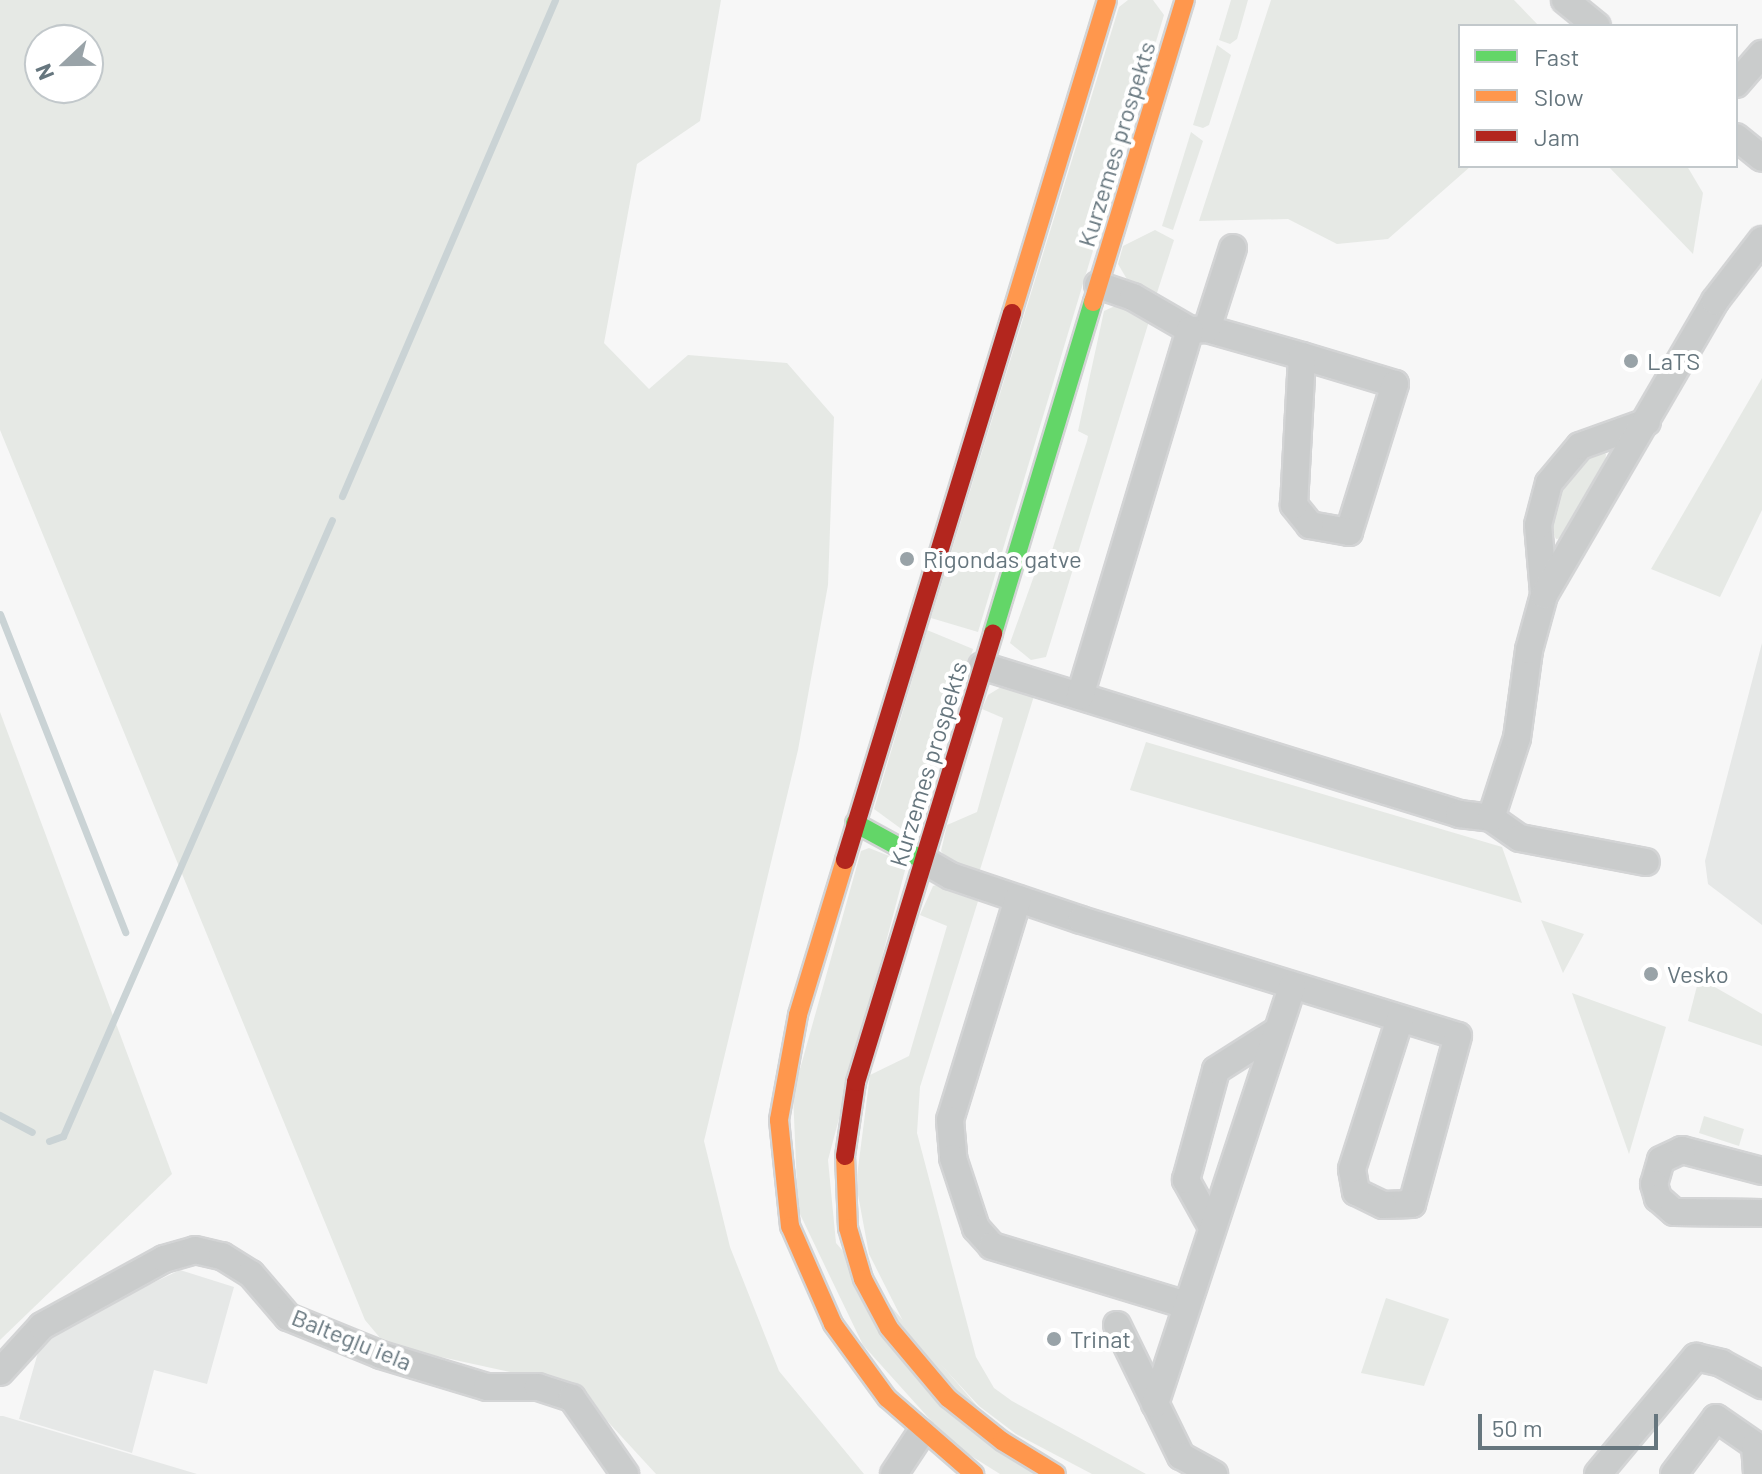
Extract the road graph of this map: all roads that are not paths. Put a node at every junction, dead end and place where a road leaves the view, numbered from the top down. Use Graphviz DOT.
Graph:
graph roads {
  1 [pos="1107,0"];
  2 [pos="1185,0"];
  3 [pos="1565,0"];
  4 [pos="1595,24"];
  5 [pos="1762,54"];
  6 [pos="1738,82"];
  7 [pos="1738,139"];
  8 [pos="1762,158"];
  9 [pos="1762,240"];
  10 [pos="1233,248"];
  11 [pos="1098,285"];
  12 [pos="1199,330"];
  13 [pos="1302,356"];
  14 [pos="1647,422"];
  15 [pos="1544,595"];
  16 [pos="982,666"];
  17 [pos="1080,696"];
  18 [pos="1491,818"];
  19 [pos="855,823"];
  20 [pos="923,860"];
  21 [pos="1646,862"];
  22 [pos="1018,899"];
  23 [pos="1292,987"];
  24 [pos="1400,1019"];
  25 [pos="1277,1031"];
  26 [pos="1762,1171"];
  27 [pos="1762,1213"];
  28 [pos="1212,1227"];
  29 [pos="1186,1305"];
  30 [pos="1117,1325"];
  31 [pos="0,1372"];
  32 [pos="1762,1385"];
  33 [pos="1155,1404"];
  34 [pos="921,1433"];
  35 [pos="625,1474"];
  36 [pos="894,1474"];
  37 [pos="974,1474"];
  38 [pos="1056,1474"];
  39 [pos="1214,1474"];
  40 [pos="1598,1474"];
  41 [pos="1674,1474"];
  42 [pos="1757,1474"];
  1 -- 19 [label="main road"];
  2 -- 11 [label="main road, Kurzemes prospekts"];
  3 -- 4 [label="street"];
  5 -- 6 [label="street"];
  7 -- 8 [label="street"];
  9 -- 14 [label="street"];
  10 -- 12 [label="street"];
  11 -- 12 [label="street"];
  11 -- 16 [label="main road, Kurzemes prospekts"];
  12 -- 13 [label="street"];
  12 -- 17 [label="street"];
  13 -- 13 [label="street"];
  14 -- 15 [label="street"];
  14 -- 15 [label="street"];
  15 -- 18 [label="street"];
  16 -- 17 [label="street"];
  16 -- 20 [label="main road, Kurzemes prospekts"];
  17 -- 18 [label="street"];
  18 -- 21 [label="street"];
  19 -- 20 [label="main road"];
  19 -- 34 [label="main road"];
  20 -- 22 [label="street"];
  20 -- 38 [label="main road, Kurzemes prospekts"];
  22 -- 23 [label="street"];
  22 -- 29 [label="street"];
  23 -- 24 [label="street"];
  23 -- 25 [label="street"];
  24 -- 24 [label="street"];
  25 -- 28 [label="street"];
  25 -- 28 [label="street"];
  26 -- 27 [label="street"];
  28 -- 29 [label="street"];
  29 -- 33 [label="street"];
  30 -- 33 [label="street"];
  31 -- 35 [label="street, Baltegļu iela"];
  32 -- 40 [label="street"];
  33 -- 39 [label="street"];
  34 -- 36 [label="street"];
  34 -- 37 [label="main road"];
  41 -- 42 [label="street"];
}
